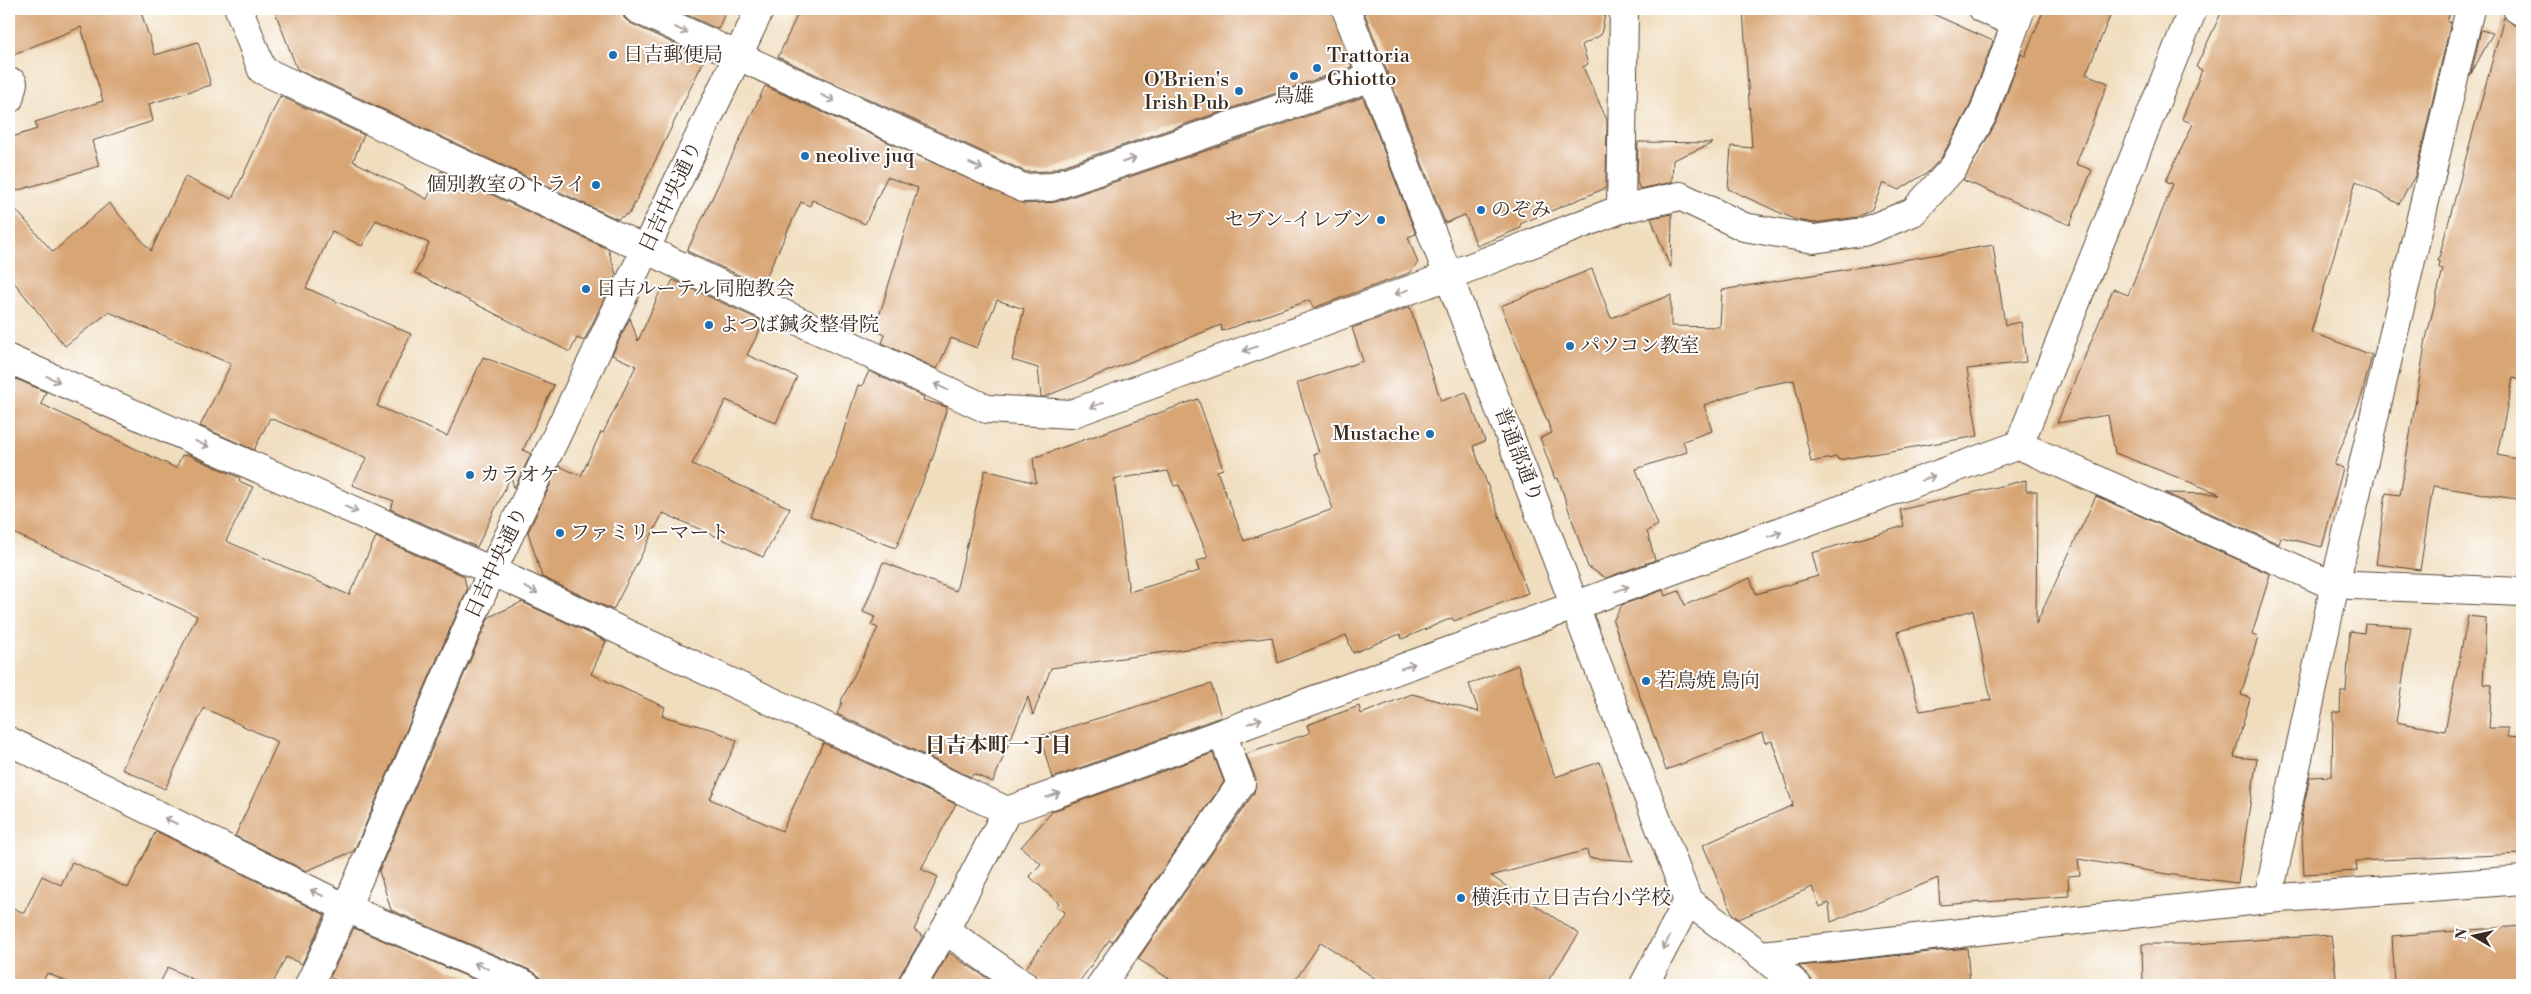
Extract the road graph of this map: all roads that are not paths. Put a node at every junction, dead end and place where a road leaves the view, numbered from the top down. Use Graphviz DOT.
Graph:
graph roads {
  1 [pos="239,9"];
  2 [pos="637,9"];
  3 [pos="760,9"];
  4 [pos="1346,9"];
  5 [pos="1624,9"];
  6 [pos="1983,9"];
  7 [pos="2193,9"];
  8 [pos="2470,9"];
  9 [pos="2517,9"];
  10 [pos="2522,12"];
  11 [pos="2018,16"];
  12 [pos="737,56"];
  13 [pos="1372,77"];
  14 [pos="1621,209"];
  15 [pos="645,251"];
  16 [pos="1448,276"];
  17 [pos="9,359"];
  18 [pos="2019,445"];
  19 [pos="492,571"];
  20 [pos="2335,584"];
  21 [pos="2522,592"];
  22 [pos="1576,606"];
  23 [pos="1222,733"];
  24 [pos="9,741"];
  25 [pos="1007,811"];
  26 [pos="2522,880"];
  27 [pos="2268,899"];
  28 [pos="1688,901"];
  29 [pos="346,908"];
  30 [pos="945,930"];
  31 [pos="1761,955"];
  32 [pos="309,985"];
  33 [pos="526,985"];
  34 [pos="912,985"];
  35 [pos="1024,985"];
  36 [pos="1101,985"];
  37 [pos="1644,985"];
  38 [pos="1797,985"];
  1 -- 15 [label="street"];
  2 -- 12 [label="street, one-way"];
  3 -- 12 [label="street, 日吉中央通り"];
  4 -- 13 [label="street, 普通部通り"];
  5 -- 14 [label="street"];
  6 -- 11 [label="street"];
  7 -- 18 [label="street"];
  8 -- 20 [label="street"];
  9 -- 10 [label="street"];
  11 -- 14 [label="street"];
  12 -- 13 [label="street, one-way"];
  12 -- 15 [label="street, 日吉中央通り"];
  13 -- 16 [label="street, 普通部通り"];
  14 -- 16 [label="street"];
  16 -- 15 [label="street, one-way"];
  15 -- 19 [label="street, 日吉中央通り"];
  16 -- 22 [label="street, 普通部通り"];
  17 -- 19 [label="street, one-way"];
  18 -- 20 [label="street"];
  22 -- 18 [label="street, one-way"];
  19 -- 25 [label="street, one-way"];
  19 -- 29 [label="street, 日吉中央通り"];
  20 -- 21 [label="street"];
  20 -- 27 [label="street"];
  23 -- 22 [label="street, one-way"];
  22 -- 28 [label="street, 普通部通り"];
  25 -- 23 [label="street, one-way"];
  23 -- 36 [label="street"];
  29 -- 24 [label="street, one-way"];
  25 -- 30 [label="street"];
  26 -- 27 [label="street"];
  27 -- 31 [label="street"];
  28 -- 31 [label="street"];
  28 -- 37 [label="street, one-way"];
  29 -- 32 [label="street, 日吉中央通り"];
  33 -- 29 [label="street, one-way"];
  30 -- 34 [label="street"];
  30 -- 35 [label="street"];
  31 -- 38 [label="street"];
}
